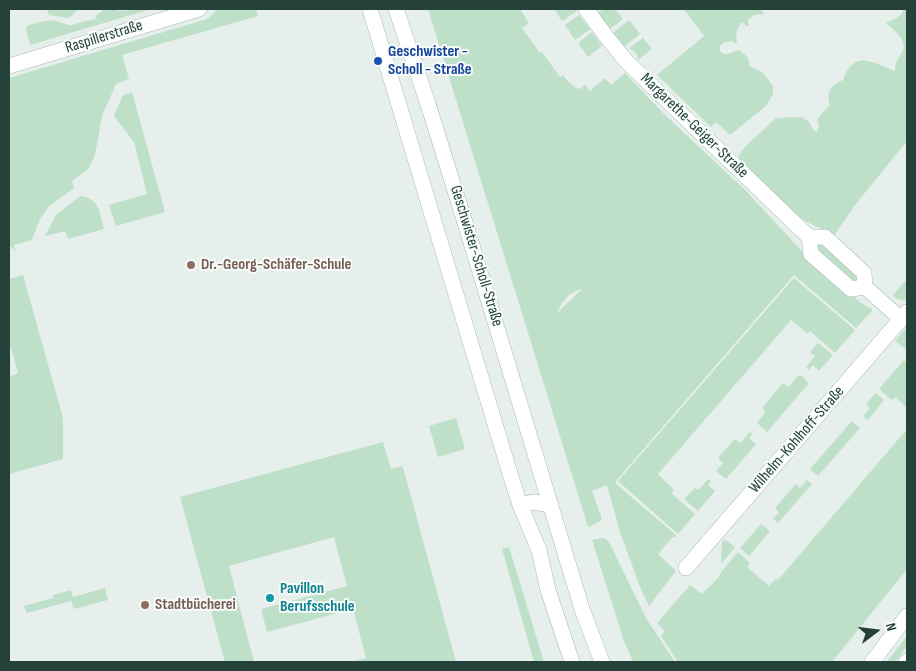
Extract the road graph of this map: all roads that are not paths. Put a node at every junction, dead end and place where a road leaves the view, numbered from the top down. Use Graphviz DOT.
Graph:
graph roads {
  1 [pos="199,9"];
  2 [pos="370,9"];
  3 [pos="396,9"];
  4 [pos="586,9"];
  5 [pos="9,66"];
  6 [pos="809,237"];
  7 [pos="865,288"];
  8 [pos="904,316"];
  9 [pos="520,505"];
  10 [pos="551,505"];
  11 [pos="686,568"];
  12 [pos="907,616"];
  13 [pos="572,662"];
  14 [pos="602,662"];
  15 [pos="872,662"];
  1 -- 5 [label="street, Raspillerstraße"];
  2 -- 9 [label="street, Geschwister-Scholl-Straße"];
  3 -- 10 [label="street, Geschwister-Scholl-Straße"];
  4 -- 6 [label="street, Margarethe-Geiger-Straße"];
  6 -- 7 [label="street, Margarethe-Geiger-Straße"];
  6 -- 7 [label="street, Margarethe-Geiger-Straße"];
  7 -- 8 [label="street, Margarethe-Geiger-Straße"];
  8 -- 11 [label="street, Wilhelm-Kohlhoff-Straße"];
  9 -- 10 [label="street"];
  9 -- 13 [label="street, Geschwister-Scholl-Straße"];
  10 -- 14 [label="street, Geschwister-Scholl-Straße"];
  12 -- 15 [label="street"];
}
